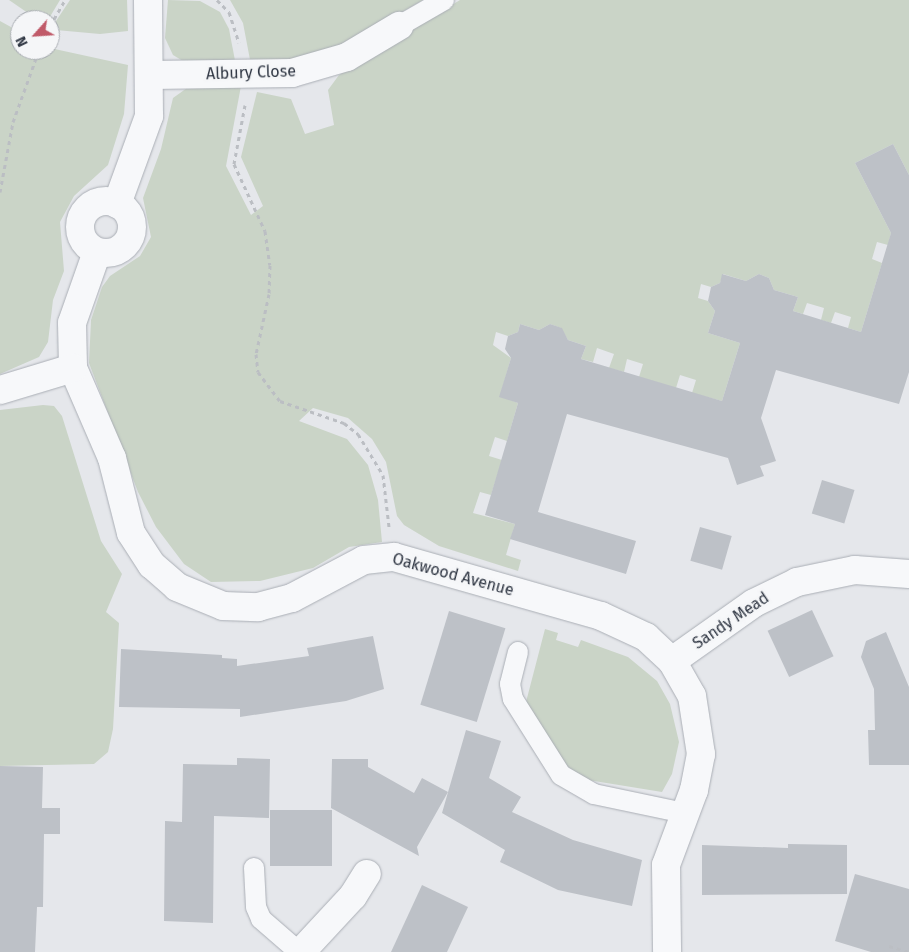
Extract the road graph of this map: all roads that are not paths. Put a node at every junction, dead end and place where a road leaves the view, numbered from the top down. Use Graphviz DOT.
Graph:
graph roads {
  1 [pos="148,0"];
  2 [pos="444,0"];
  3 [pos="399,26"];
  4 [pos="152,75"];
  5 [pos="117,204"];
  6 [pos="98,252"];
  7 [pos="73,368"];
  8 [pos="0,390"];
  9 [pos="909,574"];
  10 [pos="518,652"];
  11 [pos="672,661"];
  12 [pos="684,813"];
  13 [pos="254,868"];
  14 [pos="367,874"];
  15 [pos="300,952"];
  16 [pos="667,952"];
  1 -- 4 [label="street"];
  2 -- 3 [label="lane"];
  3 -- 4 [label="street, Albury Close"];
  4 -- 5 [label="street"];
  5 -- 6 [label="street"];
  5 -- 6 [label="street"];
  6 -- 7 [label="street, Oakwood Avenue"];
  7 -- 8 [label="street"];
  7 -- 11 [label="street, Oakwood Avenue"];
  9 -- 11 [label="street, Sandy Mead"];
  10 -- 12 [label="lane"];
  11 -- 12 [label="street, Oakwood Avenue"];
  12 -- 16 [label="street, Oakwood Avenue"];
  13 -- 15 [label="lane"];
  14 -- 15 [label="street"];
}
